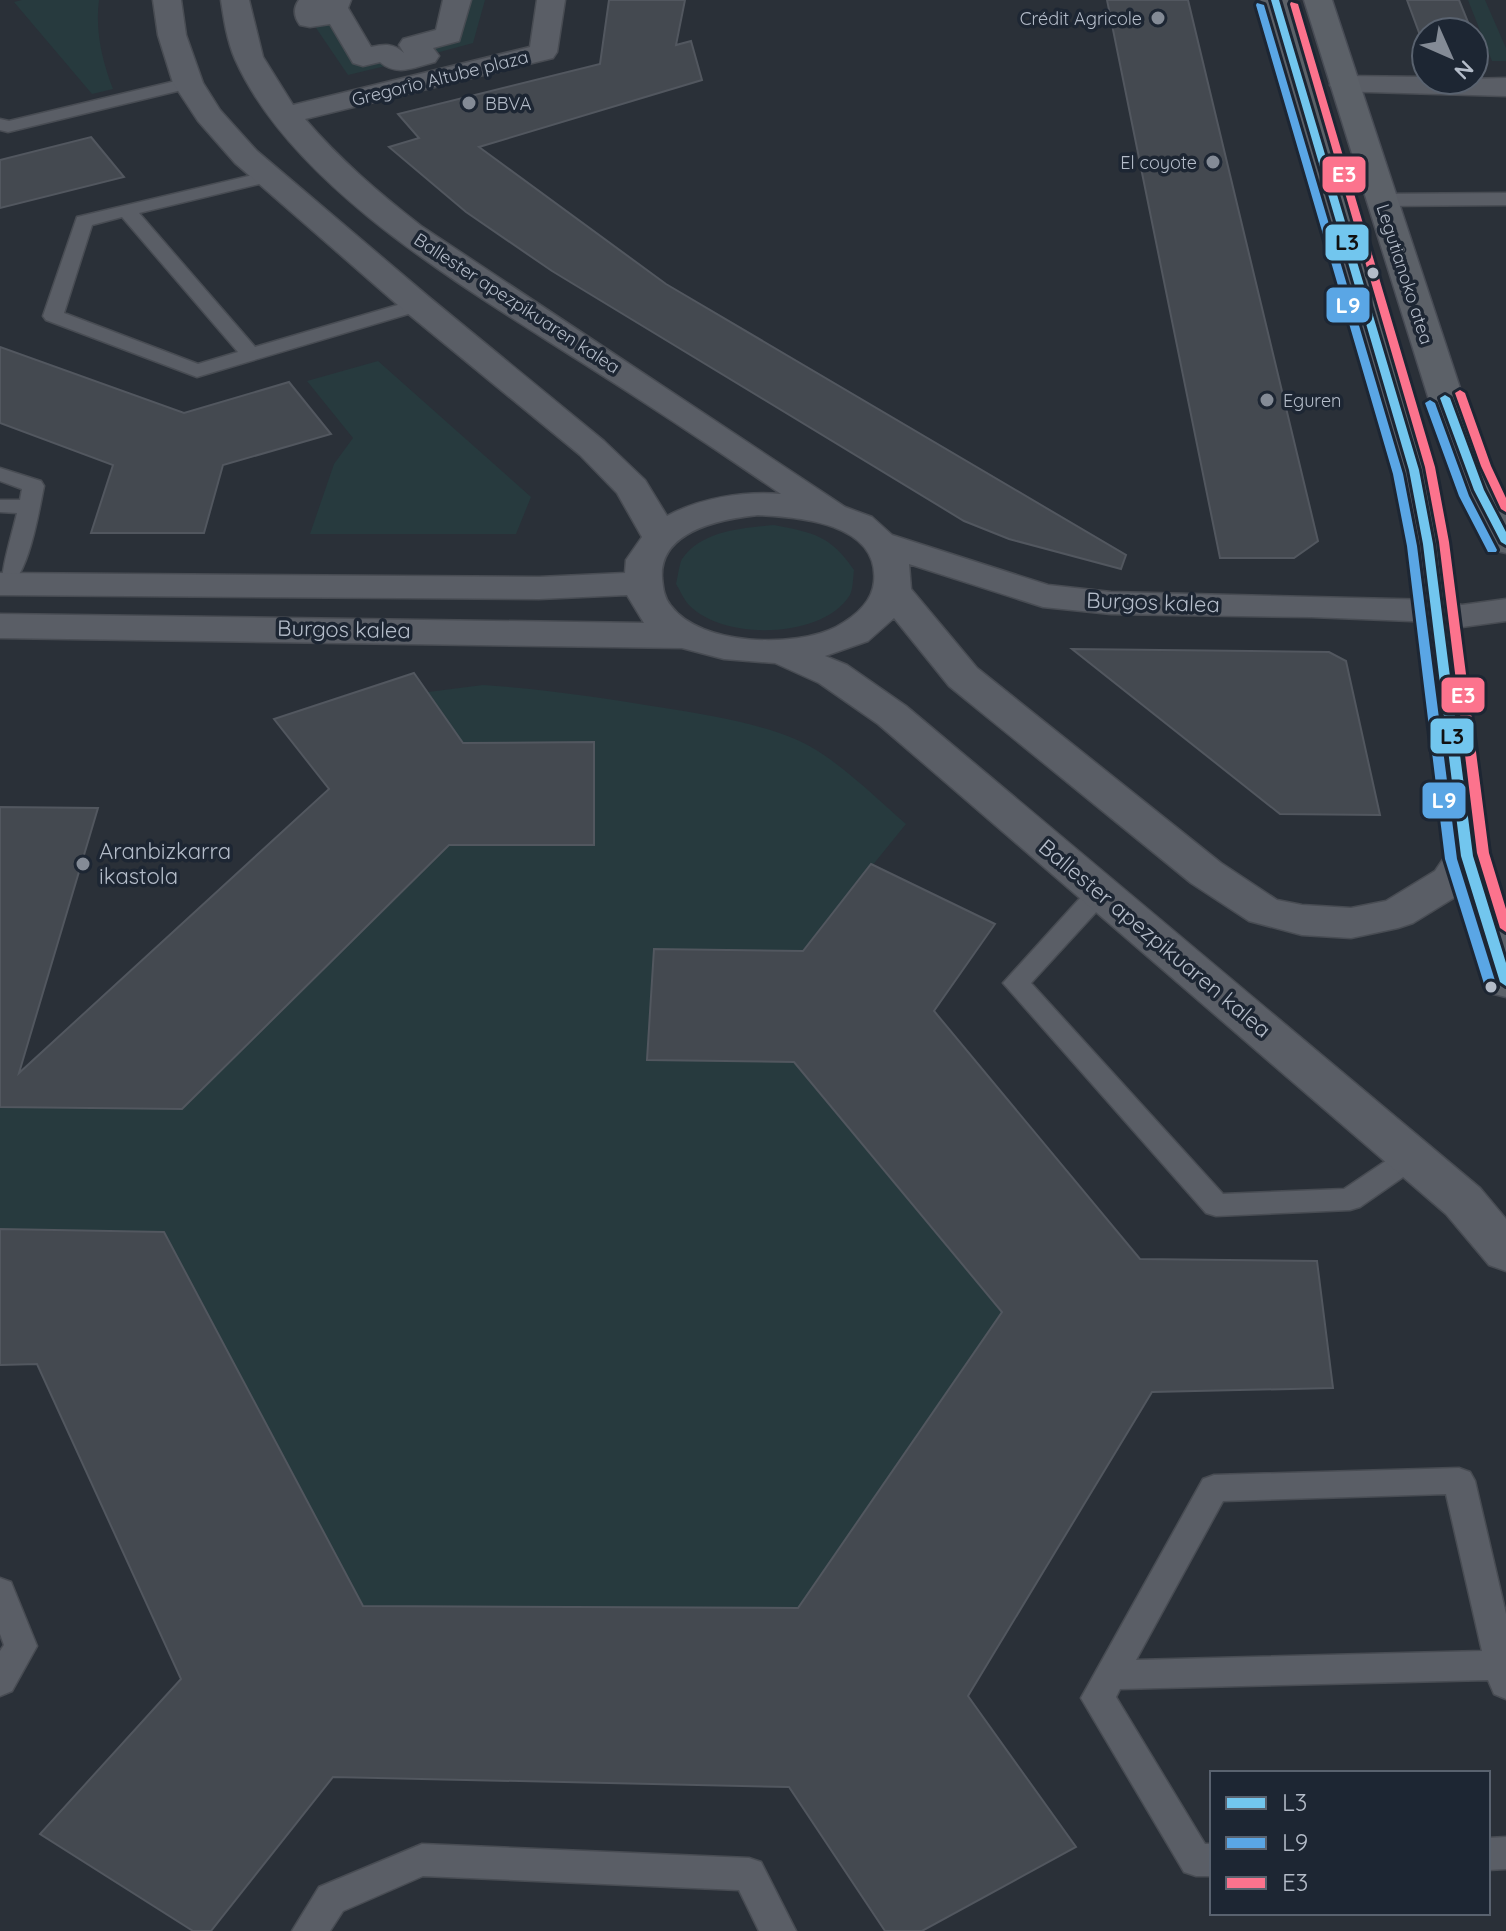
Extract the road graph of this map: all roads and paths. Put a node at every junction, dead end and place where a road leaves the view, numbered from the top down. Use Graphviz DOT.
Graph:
graph roads {
  1 [pos="167,0"];
  2 [pos="235,0"];
  3 [pos="337,0"];
  4 [pos="457,0"];
  5 [pos="470,0"];
  6 [pos="485,0"];
  7 [pos="551,0"];
  8 [pos="1275,0"];
  9 [pos="1318,0"];
  10 [pos="188,83"];
  11 [pos="1506,87"];
  12 [pos="1348,94"];
  13 [pos="1506,106"];
  14 [pos="287,115"];
  15 [pos="0,124"];
  16 [pos="270,176"];
  17 [pos="1506,199"];
  18 [pos="1381,200"];
  19 [pos="125,209"];
  20 [pos="418,305"];
  21 [pos="251,355"];
  22 [pos="0,474"];
  23 [pos="0,506"];
  24 [pos="29,507"];
  25 [pos="832,514"];
  26 [pos="661,538"];
  27 [pos="878,542"];
  28 [pos="1506,542"];
  29 [pos="641,583"];
  30 [pos="1,584"];
  31 [pos="892,591"];
  32 [pos="1506,610"];
  33 [pos="1436,611"];
  34 [pos="0,626"];
  35 [pos="688,636"];
  36 [pos="783,652"];
  37 [pos="1467,856"];
  38 [pos="1100,892"];
  39 [pos="1506,982"];
  40 [pos="1412,1157"];
  41 [pos="1506,1252"];
  42 [pos="0,1592"];
  43 [pos="1110,1675"];
  44 [pos="1504,1675"];
  45 [pos="0,1681"];
  46 [pos="1210,1860"];
  47 [pos="310,1931"];
  48 [pos="778,1931"];
  1 -- 10 [label="street"];
  2 -- 14 [label="street, Ballester apezpikuaren kalea"];
  3 -- 4 [label="street, Gregorio Altube plaza"];
  5 -- 6 [label="street"];
  7 -- 14 [label="street, Gregorio Altube plaza"];
  8 -- 33 [label="main road"];
  9 -- 12 [label="main road, Legutianoko atea"];
  10 -- 15 [label="lane"];
  10 -- 16 [label="street"];
  11 -- 12 [label="street"];
  12 -- 13 [label="street"];
  12 -- 18 [label="main road, Legutianoko atea"];
  14 -- 25 [label="street, Ballester apezpikuaren kalea"];
  16 -- 19 [label="lane"];
  16 -- 20 [label="street"];
  17 -- 18 [label="lane"];
  18 -- 28 [label="main road, Legutianoko atea"];
  19 -- 21 [label="lane"];
  19 -- 21 [label="lane"];
  20 -- 21 [label="lane"];
  20 -- 26 [label="street"];
  22 -- 24 [label="lane"];
  23 -- 24 [label="lane"];
  24 -- 30 [label="lane"];
  25 -- 26 [label="street"];
  25 -- 27 [label="street"];
  26 -- 29 [label="street"];
  27 -- 31 [label="street"];
  27 -- 33 [label="street, Burgos kalea"];
  29 -- 30 [label="street, Burgos kalea"];
  29 -- 35 [label="street"];
  31 -- 36 [label="street"];
  31 -- 37 [label="street"];
  32 -- 33 [label="street, Burgos kalea"];
  33 -- 37 [label="main road"];
  34 -- 35 [label="street, Burgos kalea"];
  35 -- 36 [label="street"];
  36 -- 38 [label="street, Ballester apezpikuaren kalea"];
  37 -- 39 [label="main road"];
  38 -- 40 [label="street, Ballester apezpikuaren kalea"];
  38 -- 40 [label="lane"];
  40 -- 41 [label="street, Ballester apezpikuaren kalea"];
  42 -- 45 [label="lane"];
  43 -- 44 [label="lane"];
  43 -- 44 [label="lane"];
  43 -- 46 [label="lane"];
  47 -- 48 [label="lane"];
}
